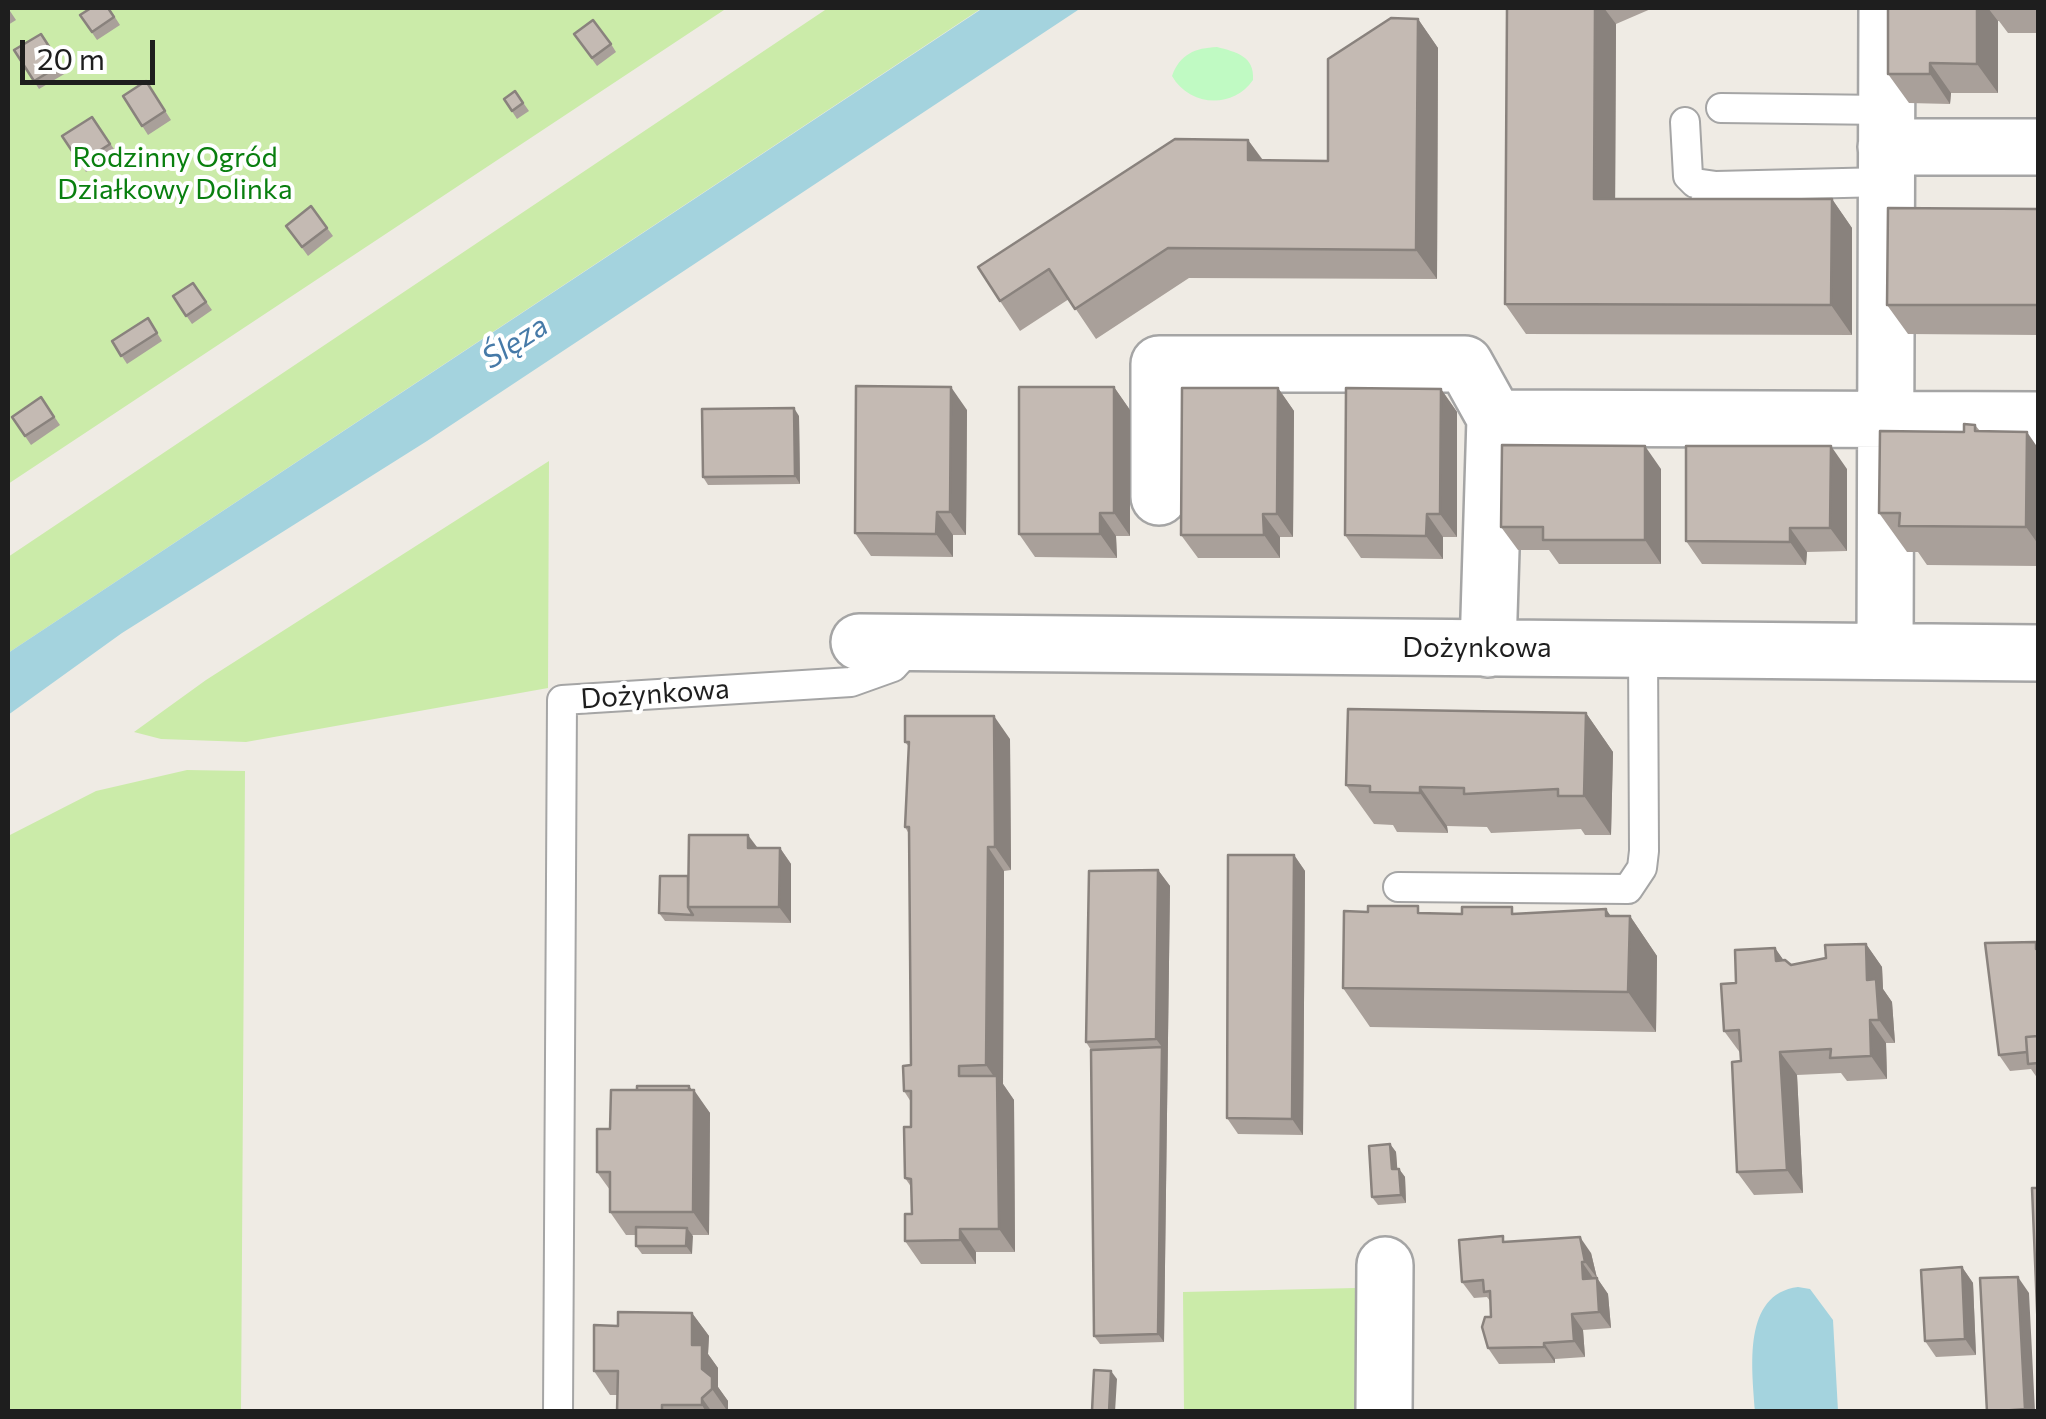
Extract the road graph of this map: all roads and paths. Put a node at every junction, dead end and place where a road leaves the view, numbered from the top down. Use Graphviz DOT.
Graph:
graph roads {
  1 [pos="1886,8"];
  2 [pos="1720,108"];
  3 [pos="1685,122"];
  4 [pos="1886,146"];
  5 [pos="2038,147"];
  6 [pos="1716,186"];
  7 [pos="1703,226"];
  8 [pos="1495,418"];
  9 [pos="1883,418"];
  10 [pos="2038,420"];
  11 [pos="1159,497"];
  12 [pos="858,642"];
  13 [pos="915,643"];
  14 [pos="1642,647"];
  15 [pos="1488,649"];
  16 [pos="1885,650"];
  17 [pos="2038,653"];
  18 [pos="1398,887"];
  19 [pos="1385,1264"];
  20 [pos="558,1412"];
  21 [pos="1384,1412"];
  1 -- 4 [label="street"];
  2 -- 4 [label="lane"];
  3 -- 6 [label="lane"];
  4 -- 5 [label="street"];
  4 -- 6 [label="lane"];
  4 -- 9 [label="street"];
  6 -- 7 [label="lane"];
  8 -- 9 [label="street"];
  8 -- 11 [label="street"];
  8 -- 15 [label="street"];
  9 -- 10 [label="street"];
  9 -- 16 [label="street"];
  12 -- 13 [label="street, Dożynkowa"];
  13 -- 15 [label="street, Dożynkowa"];
  13 -- 20 [label="lane, Dożynkowa"];
  14 -- 15 [label="street, Dożynkowa"];
  14 -- 16 [label="street, Dożynkowa"];
  14 -- 18 [label="lane"];
  16 -- 17 [label="street, Dożynkowa"];
  19 -- 21 [label="street"];
}
